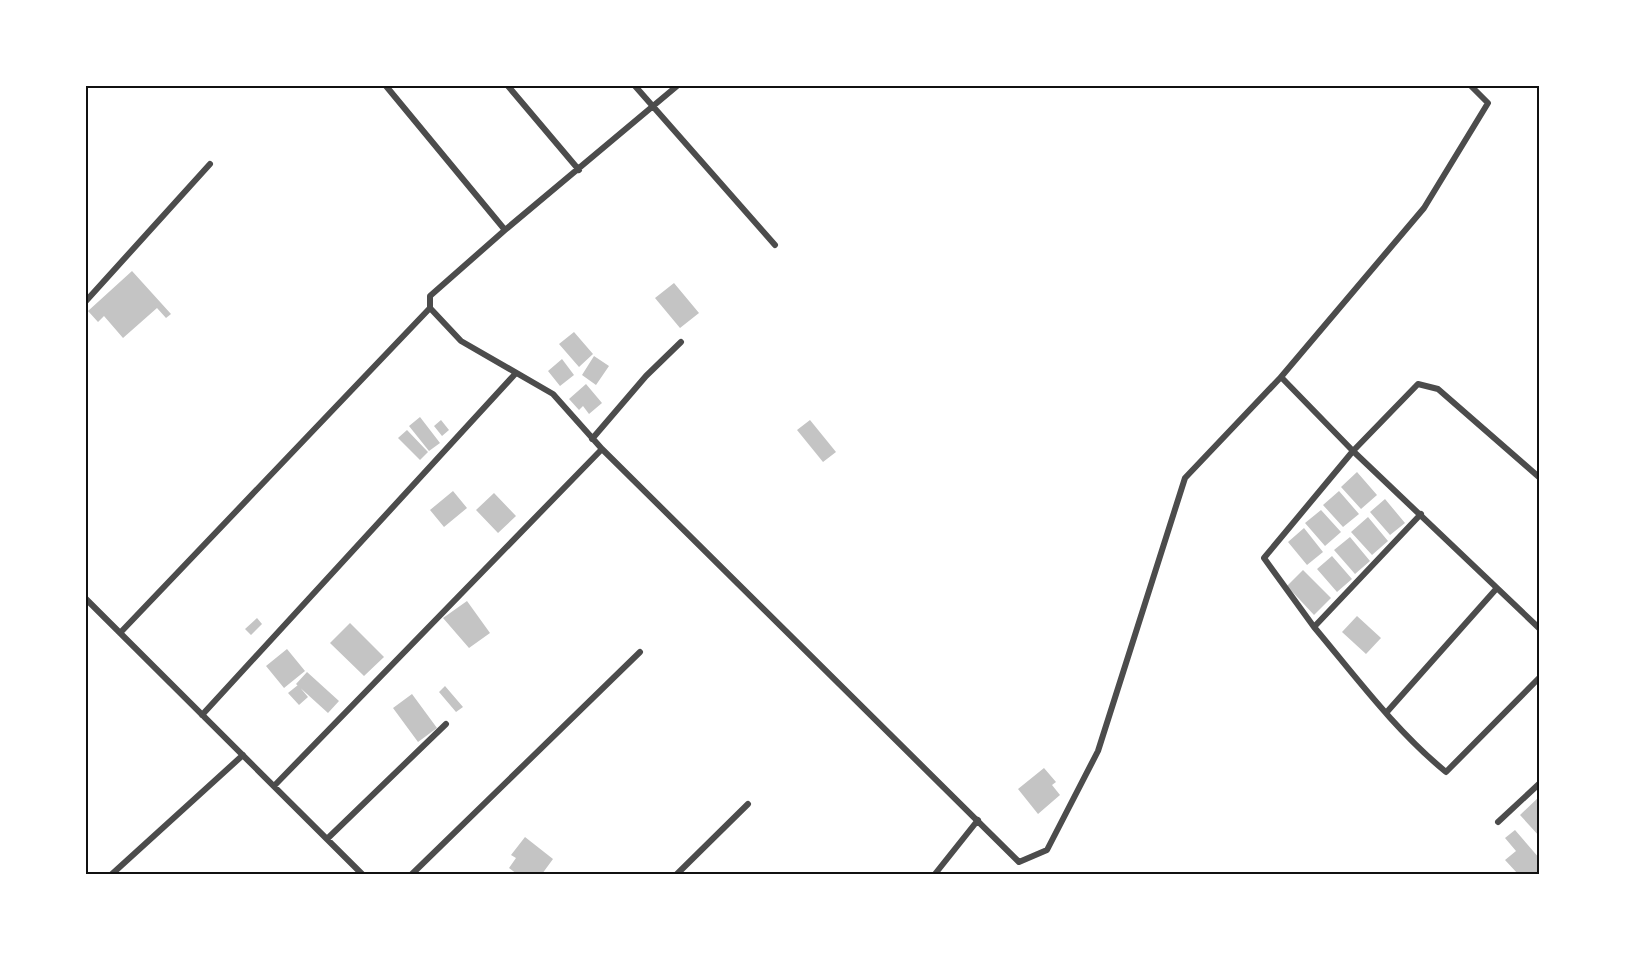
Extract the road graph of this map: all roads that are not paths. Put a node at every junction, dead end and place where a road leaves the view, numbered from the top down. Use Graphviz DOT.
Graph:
graph roads {
  1 [pos="386,86"];
  2 [pos="508,86"];
  3 [pos="635,86"];
  4 [pos="677,86"];
  5 [pos="1471,86"];
  6 [pos="652,106"];
  7 [pos="210,164"];
  8 [pos="579,170"];
  9 [pos="505,231"];
  10 [pos="775,245"];
  11 [pos="86,301"];
  12 [pos="430,308"];
  13 [pos="681,342"];
  14 [pos="516,373"];
  15 [pos="1281,377"];
  16 [pos="592,438"];
  17 [pos="602,449"];
  18 [pos="1353,451"];
  19 [pos="1539,478"];
  20 [pos="1421,514"];
  21 [pos="1497,588"];
  22 [pos="86,600"];
  23 [pos="1314,627"];
  24 [pos="1539,629"];
  25 [pos="120,633"];
  26 [pos="640,652"];
  27 [pos="1539,677"];
  28 [pos="1386,713"];
  29 [pos="202,715"];
  30 [pos="447,724"];
  31 [pos="243,755"];
  32 [pos="1539,783"];
  33 [pos="274,786"];
  34 [pos="748,804"];
  35 [pos="978,820"];
  36 [pos="1498,822"];
  37 [pos="327,840"];
  38 [pos="112,874"];
  39 [pos="362,874"];
  40 [pos="412,874"];
  41 [pos="677,874"];
  42 [pos="935,874"];
  1 -- 9 [label="street"];
  2 -- 8 [label="street"];
  3 -- 6 [label="street"];
  4 -- 6 [label="street"];
  5 -- 15 [label="street"];
  6 -- 8 [label="street"];
  6 -- 10 [label="street"];
  7 -- 11 [label="street"];
  8 -- 9 [label="street"];
  9 -- 12 [label="street"];
  12 -- 14 [label="street"];
  12 -- 25 [label="street"];
  13 -- 16 [label="street"];
  14 -- 16 [label="street"];
  14 -- 29 [label="street"];
  15 -- 18 [label="street"];
  15 -- 35 [label="street"];
  16 -- 17 [label="street"];
  17 -- 33 [label="street"];
  17 -- 35 [label="street"];
  18 -- 19 [label="street"];
  18 -- 20 [label="street"];
  18 -- 23 [label="street"];
  20 -- 21 [label="street"];
  20 -- 23 [label="street"];
  21 -- 24 [label="street"];
  21 -- 28 [label="street"];
  22 -- 25 [label="street"];
  23 -- 28 [label="street"];
  25 -- 29 [label="street"];
  26 -- 40 [label="street"];
  27 -- 28 [label="street"];
  29 -- 31 [label="street"];
  30 -- 37 [label="street"];
  31 -- 33 [label="street"];
  31 -- 38 [label="street"];
  32 -- 36 [label="street"];
  33 -- 37 [label="street"];
  34 -- 41 [label="street"];
  35 -- 42 [label="street"];
  37 -- 39 [label="street"];
}
